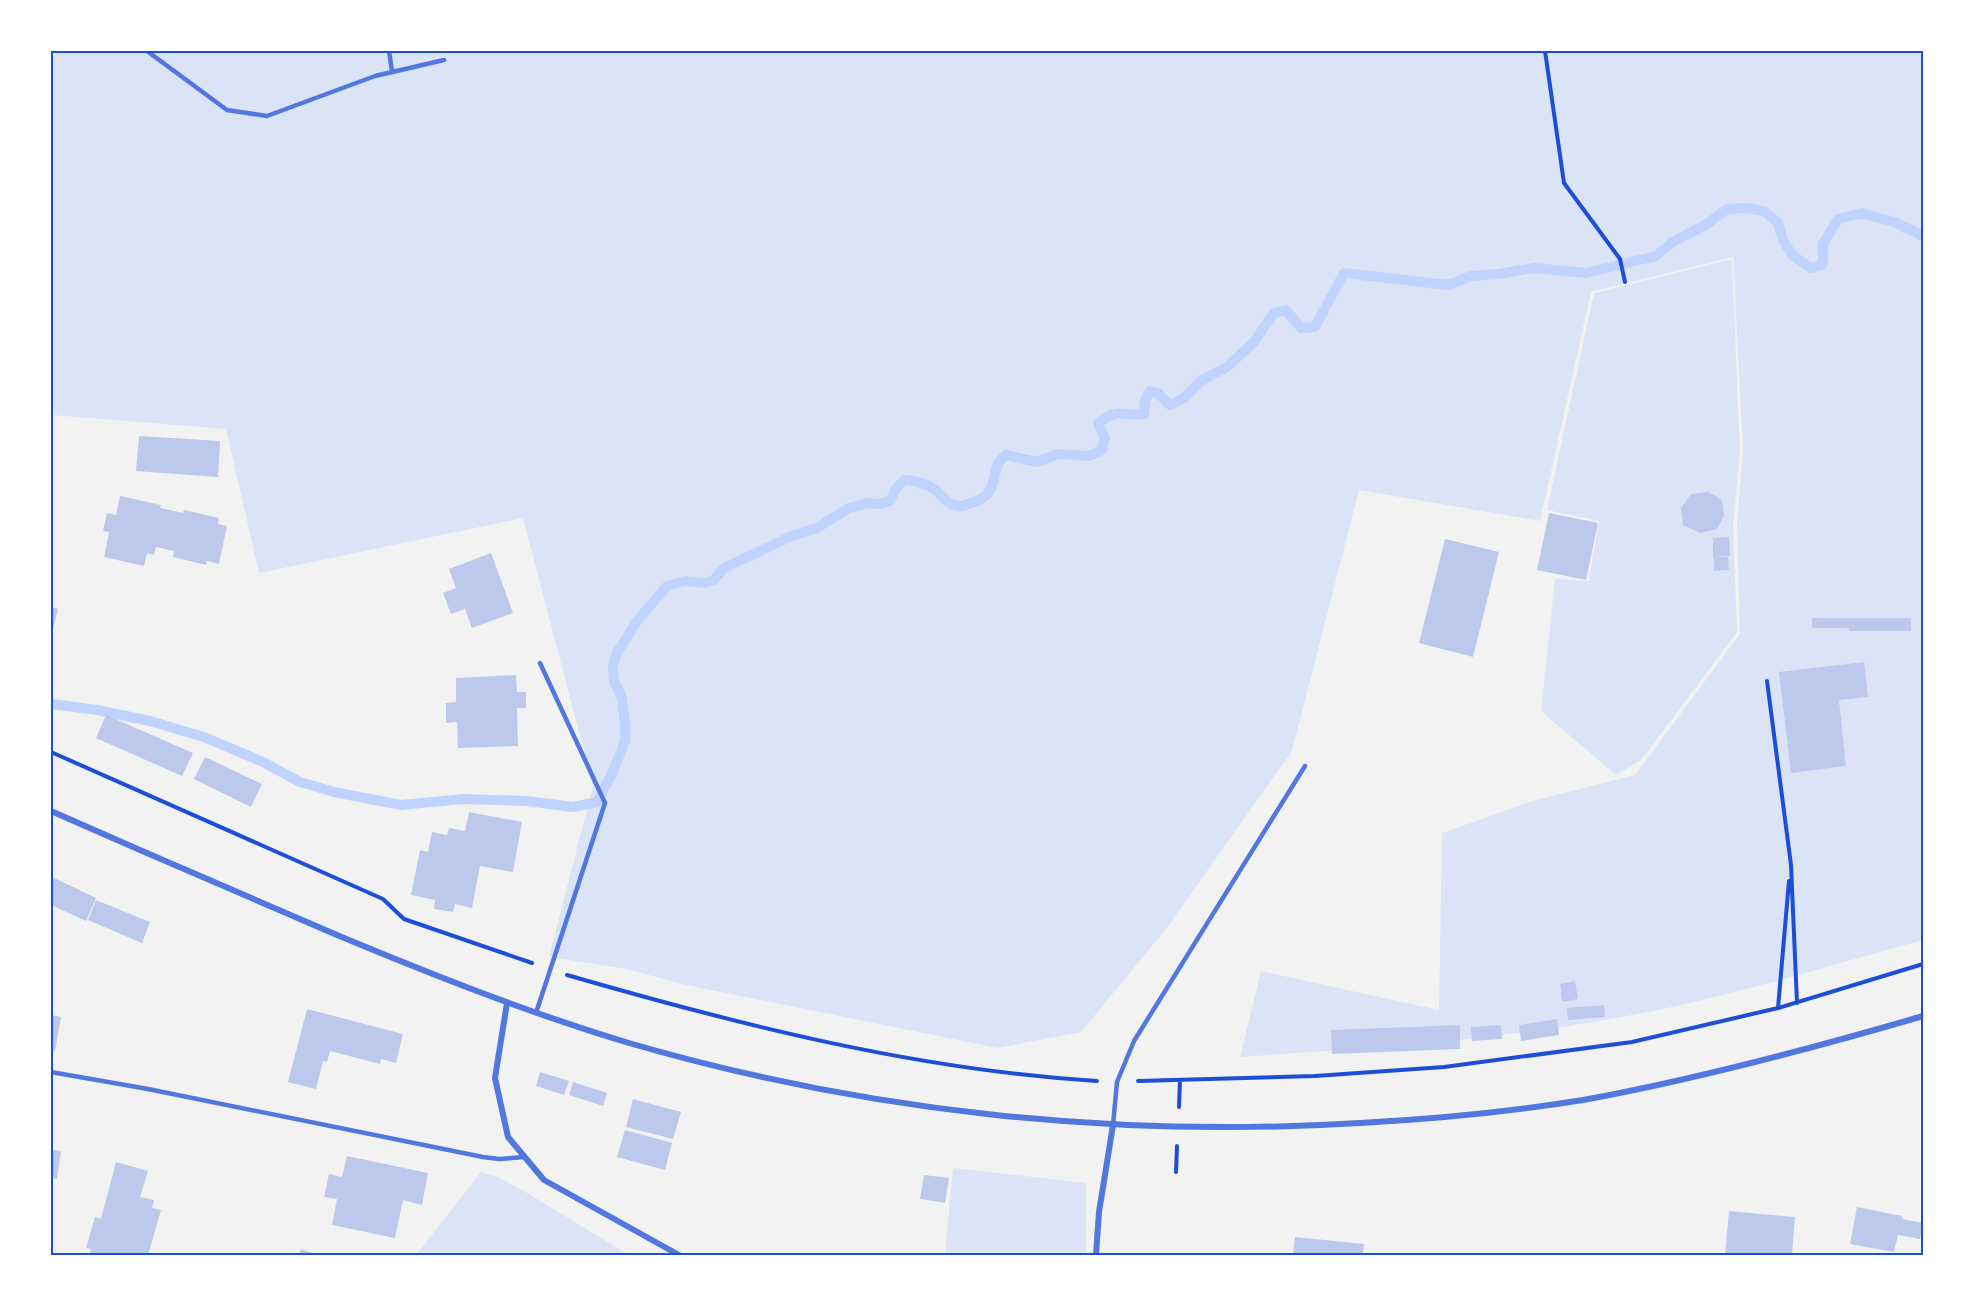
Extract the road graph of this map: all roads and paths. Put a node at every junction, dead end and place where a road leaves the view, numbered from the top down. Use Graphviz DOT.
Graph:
graph roads {
  1 [pos="147,51"];
  2 [pos="389,51"];
  3 [pos="1545,51"];
  4 [pos="444,60"];
  5 [pos="392,71"];
  6 [pos="1625,282"];
  7 [pos="540,663"];
  8 [pos="1767,681"];
  9 [pos="51,752"];
  10 [pos="1305,766"];
  11 [pos="51,811"];
  12 [pos="1791,865"];
  13 [pos="1923,964"];
  14 [pos="551,970"];
  15 [pos="507,1003"];
  16 [pos="1797,1003"];
  17 [pos="1778,1008"];
  18 [pos="536,1013"];
  19 [pos="1923,1016"];
  20 [pos="51,1072"];
  21 [pos="1180,1080"];
  22 [pos="1117,1082"];
  23 [pos="1179,1108"];
  24 [pos="1113,1125"];
  25 [pos="1177,1146"];
  26 [pos="525,1157"];
  27 [pos="1176,1172"];
  28 [pos="679,1255"];
  29 [pos="1096,1255"];
  1 -- 5 [label="lane"];
  2 -- 5 [label="lane"];
  3 -- 6 [label="path"];
  4 -- 5 [label="lane"];
  7 -- 14 [label="lane"];
  8 -- 12 [label="path"];
  9 -- 14 [label="path"];
  10 -- 22 [label="lane"];
  11 -- 15 [label="street"];
  12 -- 16 [label="path"];
  12 -- 17 [label="path"];
  13 -- 16 [label="path"];
  14 -- 18 [label="lane"];
  14 -- 22 [label="path"];
  15 -- 18 [label="street"];
  15 -- 26 [label="street"];
  16 -- 17 [label="path"];
  17 -- 21 [label="path"];
  18 -- 24 [label="street"];
  19 -- 24 [label="street"];
  20 -- 26 [label="lane"];
  21 -- 22 [label="path"];
  21 -- 23 [label="path"];
  22 -- 24 [label="lane"];
  24 -- 29 [label="street"];
  25 -- 27 [label="path"];
  26 -- 28 [label="street"];
}
